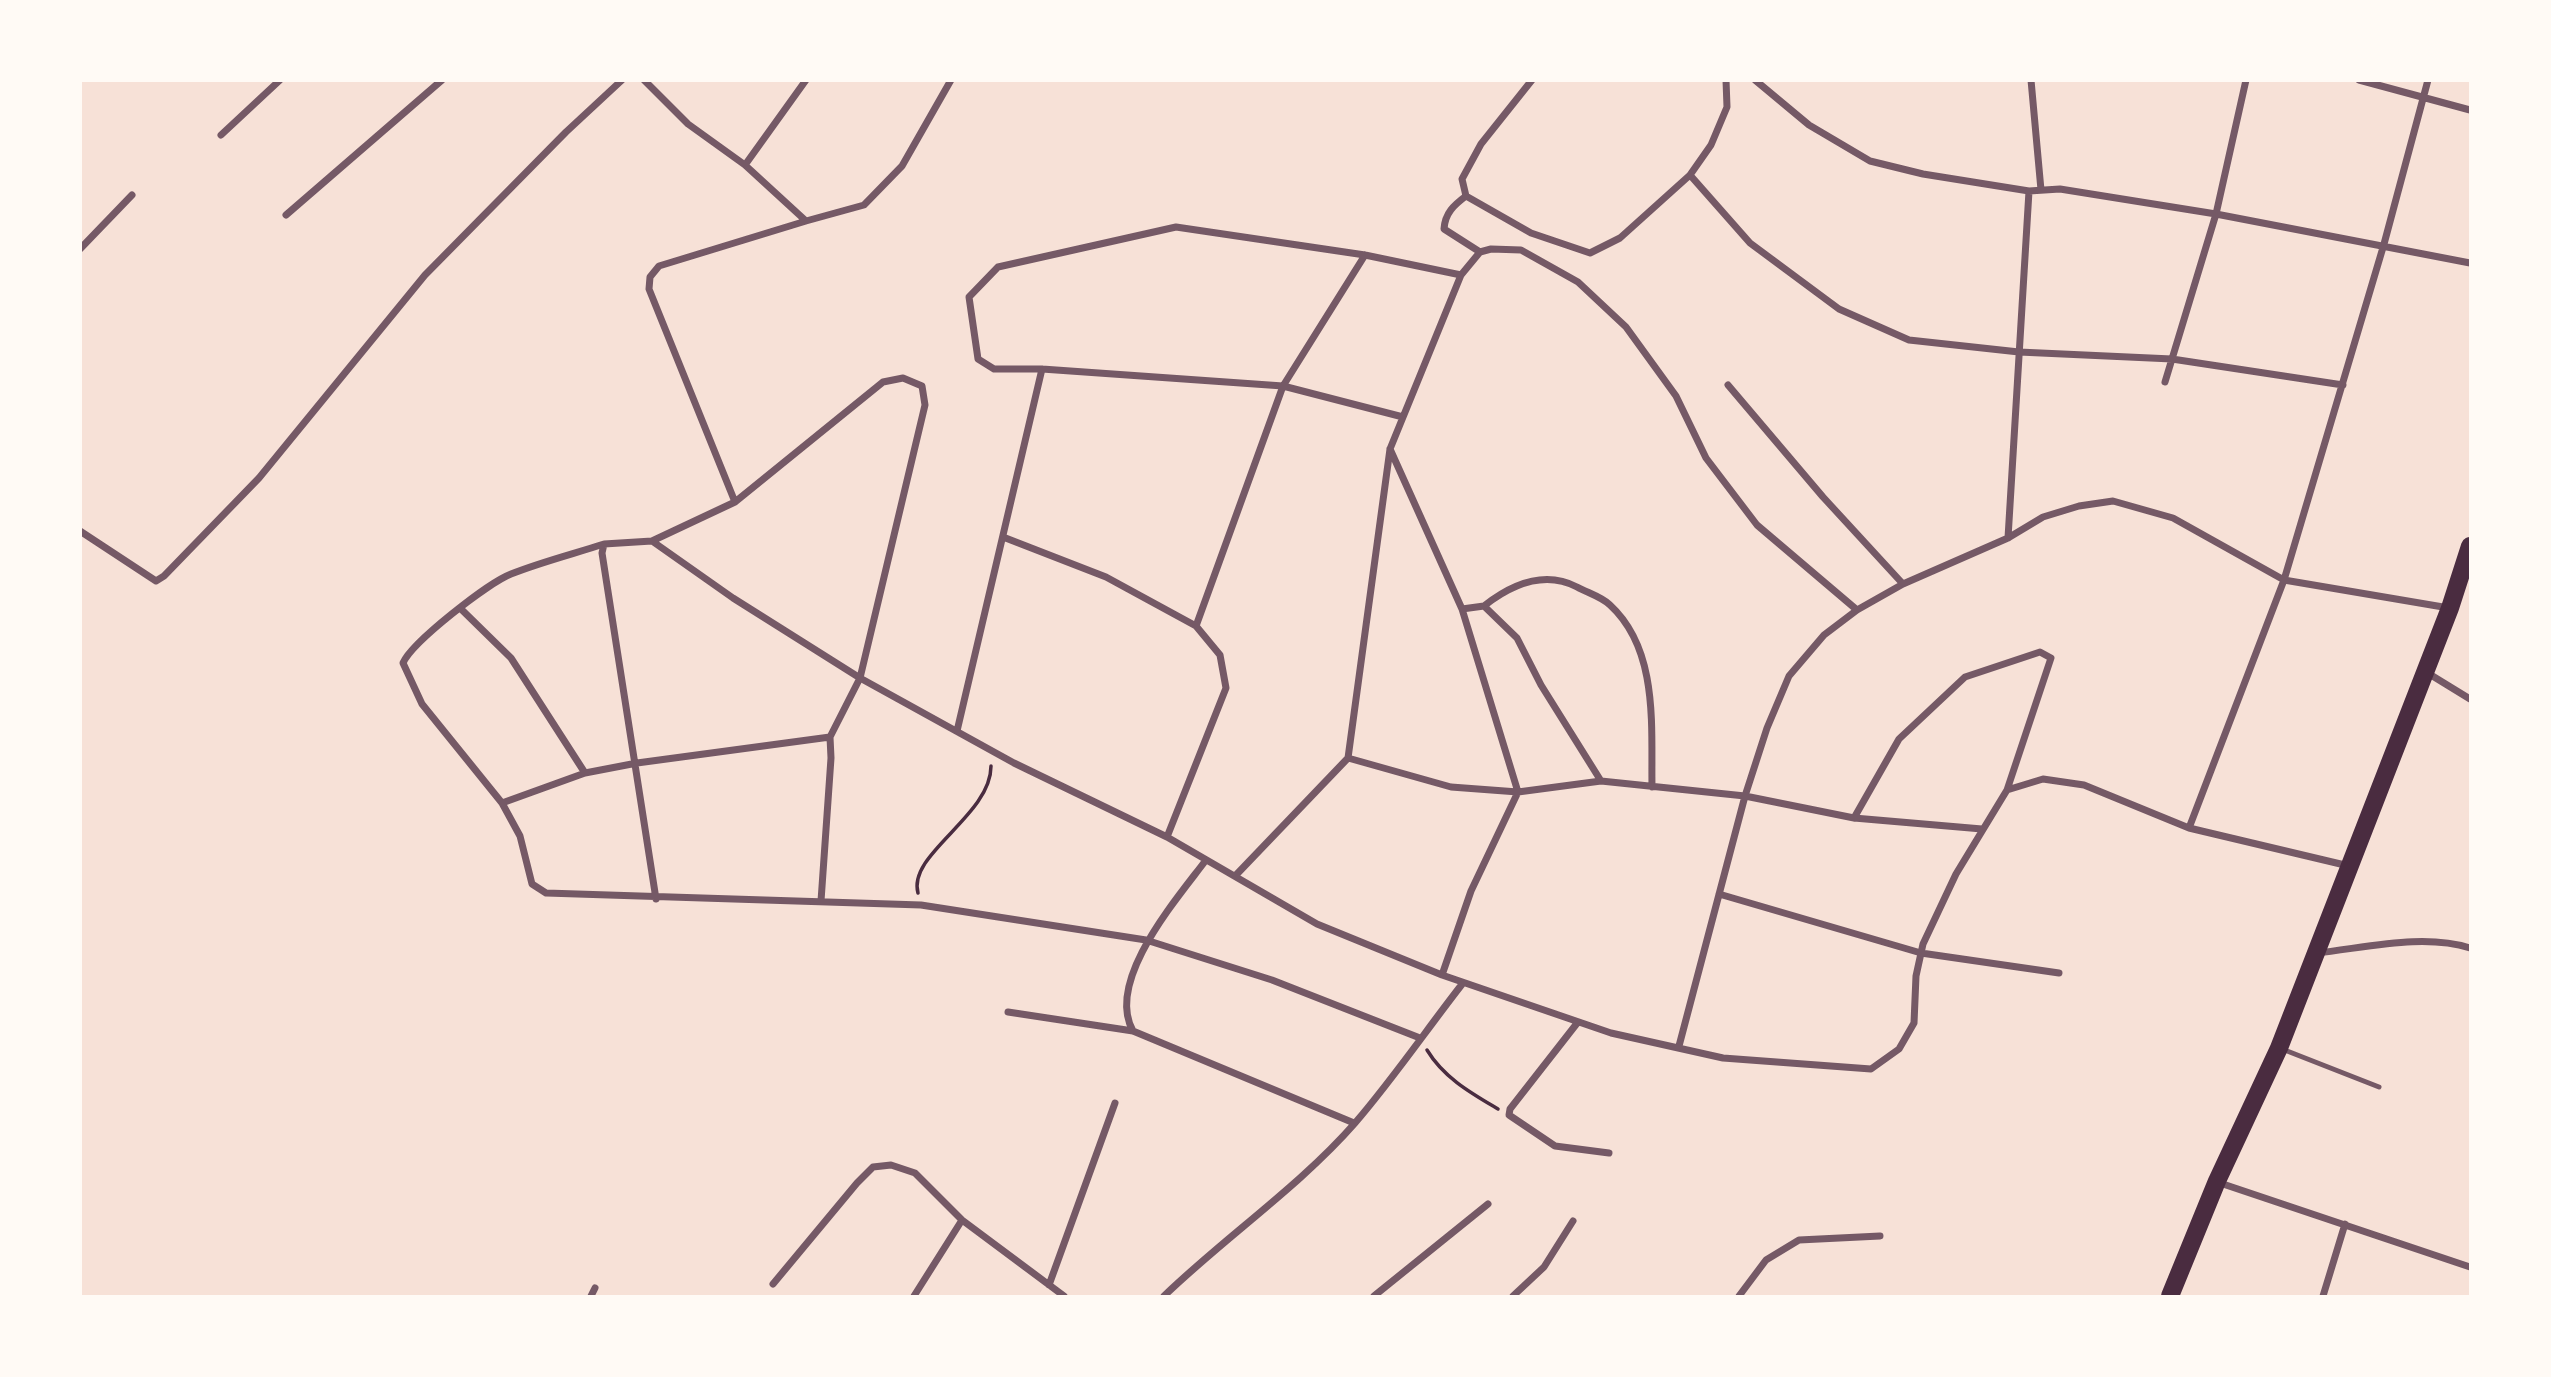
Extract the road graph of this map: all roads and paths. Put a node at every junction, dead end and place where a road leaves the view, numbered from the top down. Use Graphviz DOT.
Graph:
graph roads {
  1 [pos="280,80"];
  2 [pos="442,80"];
  3 [pos="622,80"];
  4 [pos="644,80"];
  5 [pos="806,80"];
  6 [pos="951,80"];
  7 [pos="1532,80"];
  8 [pos="1726,80"];
  9 [pos="1755,80"];
  10 [pos="2031,80"];
  11 [pos="2246,80"];
  12 [pos="2359,80"];
  13 [pos="2428,80"];
  14 [pos="2424,97"];
  15 [pos="2470,110"];
  16 [pos="221,135"];
  17 [pos="745,165"];
  18 [pos="1690,175"];
  19 [pos="2040,190"];
  20 [pos="2029,191"];
  21 [pos="132,195"];
  22 [pos="1466,196"];
  23 [pos="2216,214"];
  24 [pos="286,215"];
  25 [pos="806,221"];
  26 [pos="2384,244"];
  27 [pos="80,249"];
  28 [pos="1480,252"];
  29 [pos="1365,255"];
  30 [pos="2470,263"];
  31 [pos="1461,275"];
  32 [pos="2019,352"];
  33 [pos="2172,359"];
  34 [pos="1042,369"];
  35 [pos="2165,382"];
  36 [pos="1728,385"];
  37 [pos="2343,385"];
  38 [pos="1283,386"];
  39 [pos="1403,417"];
  40 [pos="1390,449"];
  41 [pos="735,502"];
  42 [pos="80,531"];
  43 [pos="1003,537"];
  44 [pos="2008,538"];
  45 [pos="652,541"];
  46 [pos="604,544"];
  47 [pos="2470,547"];
  48 [pos="2284,580"];
  49 [pos="1903,584"];
  50 [pos="1484,606"];
  51 [pos="460,608"];
  52 [pos="2450,608"];
  53 [pos="1462,609"];
  54 [pos="1857,610"];
  55 [pos="1196,626"];
  56 [pos="2425,671"];
  57 [pos="860,678"];
  58 [pos="2470,699"];
  59 [pos="957,730"];
  60 [pos="830,737"];
  61 [pos="991,750"];
  62 [pos="1348,758"];
  63 [pos="637,763"];
  64 [pos="584,773"];
  65 [pos="1601,781"];
  66 [pos="1652,787"];
  67 [pos="2007,790"];
  68 [pos="1518,792"];
  69 [pos="1745,796"];
  70 [pos="502,803"];
  71 [pos="1854,818"];
  72 [pos="2189,828"];
  73 [pos="1982,829"];
  74 [pos="1167,837"];
  75 [pos="1206,860"];
  76 [pos="2350,866"];
  77 [pos="1236,876"];
  78 [pos="1719,894"];
  79 [pos="656,899"];
  80 [pos="821,901"];
  81 [pos="921,905"];
  82 [pos="1146,940"];
  83 [pos="2470,948"];
  84 [pos="1921,953"];
  85 [pos="2316,954"];
  86 [pos="2059,973"];
  87 [pos="1442,975"];
  88 [pos="1463,983"];
  89 [pos="1007,1012"];
  90 [pos="1578,1022"];
  91 [pos="1133,1031"];
  92 [pos="1420,1038"];
  93 [pos="1679,1046"];
  94 [pos="2279,1048"];
  95 [pos="2379,1087"];
  96 [pos="1115,1102"];
  97 [pos="1509,1115"];
  98 [pos="1354,1123"];
  99 [pos="1609,1153"];
  100 [pos="2217,1181"];
  101 [pos="1488,1204"];
  102 [pos="962,1220"];
  103 [pos="1573,1221"];
  104 [pos="2345,1224"];
  105 [pos="1880,1236"];
  106 [pos="2470,1265"];
  107 [pos="773,1284"];
  108 [pos="1049,1285"];
  109 [pos="595,1288"];
  110 [pos="591,1297"];
  111 [pos="914,1297"];
  112 [pos="1064,1297"];
  113 [pos="1164,1297"];
  114 [pos="1374,1297"];
  115 [pos="1513,1297"];
  116 [pos="1740,1297"];
  117 [pos="2170,1297"];
  118 [pos="2323,1297"];
  1 -- 16 [label="street"];
  2 -- 24 [label="street"];
  3 -- 42 [label="street"];
  4 -- 17 [label="street"];
  5 -- 17 [label="street"];
  6 -- 25 [label="street"];
  7 -- 22 [label="street"];
  8 -- 18 [label="street"];
  9 -- 20 [label="street"];
  10 -- 19 [label="street"];
  11 -- 23 [label="street"];
  12 -- 14 [label="street"];
  13 -- 14 [label="street"];
  14 -- 15 [label="street"];
  14 -- 26 [label="street"];
  17 -- 25 [label="street"];
  18 -- 22 [label="street"];
  18 -- 32 [label="street"];
  19 -- 20 [label="street"];
  19 -- 23 [label="street"];
  20 -- 32 [label="street"];
  21 -- 27 [label="street"];
  22 -- 28 [label="street"];
  23 -- 26 [label="street"];
  23 -- 33 [label="street"];
  25 -- 41 [label="street"];
  26 -- 30 [label="street"];
  26 -- 37 [label="street"];
  28 -- 31 [label="street"];
  28 -- 54 [label="street"];
  29 -- 31 [label="street"];
  29 -- 34 [label="street"];
  29 -- 38 [label="street"];
  31 -- 39 [label="street"];
  32 -- 33 [label="street"];
  32 -- 44 [label="street"];
  33 -- 35 [label="street"];
  33 -- 37 [label="street"];
  34 -- 38 [label="street"];
  34 -- 43 [label="street"];
  36 -- 49 [label="street"];
  37 -- 48 [label="street"];
  38 -- 39 [label="street"];
  38 -- 55 [label="street"];
  39 -- 40 [label="street"];
  40 -- 53 [label="street"];
  40 -- 62 [label="street"];
  41 -- 45 [label="street"];
  41 -- 57 [label="street"];
  43 -- 55 [label="street"];
  43 -- 59 [label="street"];
  44 -- 48 [label="street"];
  44 -- 49 [label="street"];
  45 -- 46 [label="street"];
  45 -- 57 [label="street"];
  46 -- 51 [label="street"];
  46 -- 63 [label="street"];
  47 -- 52 [label="main road"];
  48 -- 52 [label="street"];
  48 -- 72 [label="street"];
  49 -- 54 [label="street"];
  50 -- 53 [label="street"];
  50 -- 65 [label="street"];
  50 -- 66 [label="street"];
  51 -- 64 [label="street"];
  51 -- 70 [label="street"];
  52 -- 56 [label="main road"];
  53 -- 68 [label="street"];
  54 -- 69 [label="street"];
  55 -- 74 [label="street"];
  56 -- 58 [label="street"];
  56 -- 76 [label="main road"];
  57 -- 59 [label="street"];
  57 -- 60 [label="street"];
  59 -- 61 [label="street"];
  60 -- 63 [label="street"];
  60 -- 80 [label="street"];
  61 -- 74 [label="street"];
  61 -- 81 [label="path"];
  62 -- 68 [label="street"];
  62 -- 77 [label="street"];
  63 -- 64 [label="street"];
  63 -- 79 [label="street"];
  64 -- 70 [label="street"];
  65 -- 66 [label="street"];
  65 -- 68 [label="street"];
  66 -- 69 [label="street"];
  67 -- 71 [label="street"];
  67 -- 72 [label="street"];
  67 -- 73 [label="street"];
  68 -- 87 [label="street"];
  69 -- 71 [label="street"];
  69 -- 78 [label="street"];
  70 -- 79 [label="street"];
  71 -- 73 [label="street"];
  72 -- 76 [label="street"];
  73 -- 84 [label="street"];
  74 -- 75 [label="street"];
  75 -- 77 [label="street"];
  75 -- 82 [label="street"];
  76 -- 85 [label="main road"];
  77 -- 87 [label="street"];
  78 -- 84 [label="street"];
  78 -- 93 [label="street"];
  79 -- 80 [label="street"];
  80 -- 81 [label="street"];
  81 -- 82 [label="street"];
  82 -- 91 [label="street"];
  82 -- 92 [label="street"];
  83 -- 85 [label="street"];
  84 -- 86 [label="street"];
  84 -- 93 [label="street"];
  85 -- 94 [label="main road"];
  87 -- 88 [label="street"];
  88 -- 90 [label="street"];
  88 -- 92 [label="street"];
  89 -- 91 [label="street"];
  90 -- 93 [label="street"];
  90 -- 97 [label="street"];
  91 -- 98 [label="street"];
  92 -- 97 [label="path"];
  92 -- 98 [label="street"];
  94 -- 95 [label="lane"];
  94 -- 100 [label="main road"];
  96 -- 108 [label="street"];
  97 -- 99 [label="street"];
  98 -- 113 [label="street"];
  100 -- 104 [label="street"];
  100 -- 117 [label="main road"];
  101 -- 114 [label="street"];
  102 -- 107 [label="street"];
  102 -- 108 [label="street"];
  102 -- 111 [label="street"];
  103 -- 115 [label="street"];
  104 -- 106 [label="street"];
  104 -- 118 [label="street"];
  105 -- 116 [label="street"];
  108 -- 112 [label="street"];
  109 -- 110 [label="street"];
}
